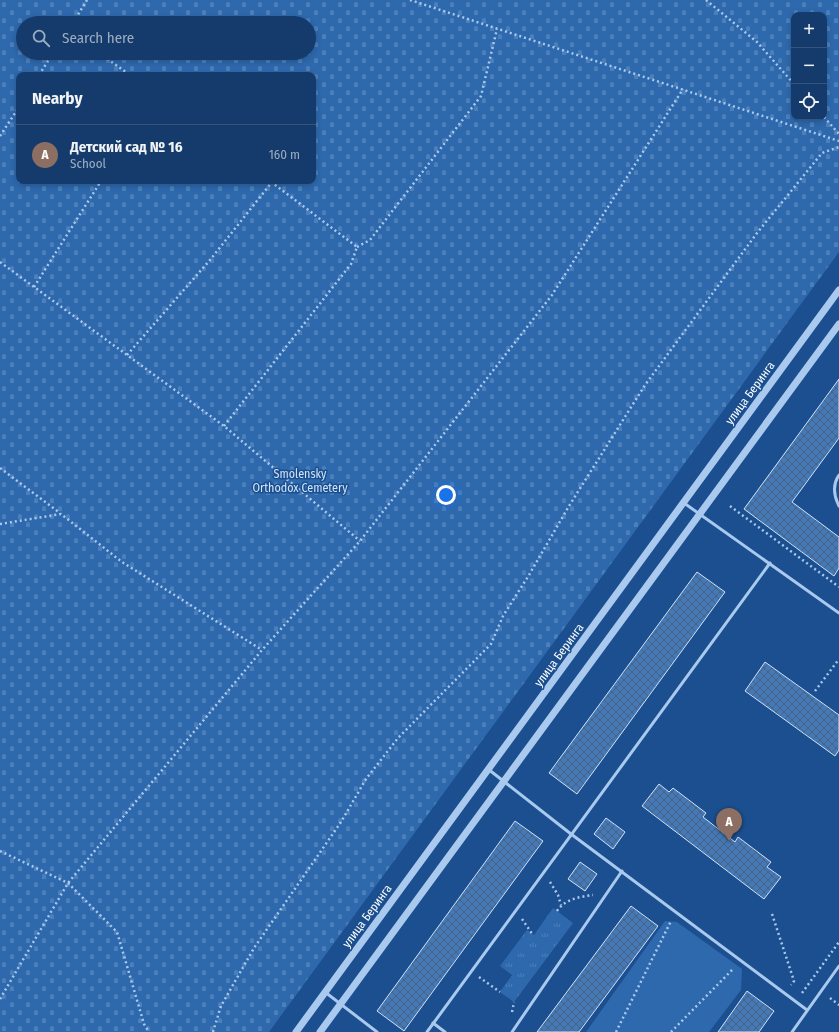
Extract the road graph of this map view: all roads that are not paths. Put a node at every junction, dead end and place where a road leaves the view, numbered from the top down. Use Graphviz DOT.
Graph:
graph roads {
  1 [pos="839,290"];
  2 [pos="839,324"];
  3 [pos="839,475"];
  4 [pos="684,502"];
  5 [pos="839,506"];
  6 [pos="700,513"];
  7 [pos="770,563"];
  8 [pos="839,613"];
  9 [pos="488,769"];
  10 [pos="504,781"];
  11 [pos="571,834"];
  12 [pos="622,871"];
  13 [pos="839,966"];
  14 [pos="325,992"];
  15 [pos="340,1004"];
  16 [pos="807,1010"];
  17 [pos="433,1024"];
  18 [pos="296,1032"];
  19 [pos="320,1032"];
  20 [pos="377,1032"];
  21 [pos="427,1032"];
  22 [pos="445,1032"];
  23 [pos="512,1032"];
  24 [pos="792,1032"];
  1 -- 4 [label="street, улица Беринга"];
  2 -- 6 [label="street"];
  3 -- 5 [label="lane"];
  4 -- 6 [label="lane"];
  4 -- 9 [label="street, улица Беринга"];
  6 -- 7 [label="lane"];
  6 -- 10 [label="street"];
  7 -- 8 [label="lane"];
  7 -- 11 [label="lane"];
  9 -- 10 [label="lane"];
  9 -- 14 [label="street, улица Беринга"];
  10 -- 11 [label="lane"];
  10 -- 15 [label="street"];
  11 -- 12 [label="lane"];
  11 -- 17 [label="lane"];
  12 -- 16 [label="lane"];
  12 -- 23 [label="lane"];
  13 -- 16 [label="lane"];
  14 -- 15 [label="lane"];
  14 -- 18 [label="street, улица Беринга"];
  15 -- 19 [label="street"];
  15 -- 20 [label="lane"];
  16 -- 24 [label="lane"];
  17 -- 21 [label="lane"];
  17 -- 22 [label="lane"];
}
